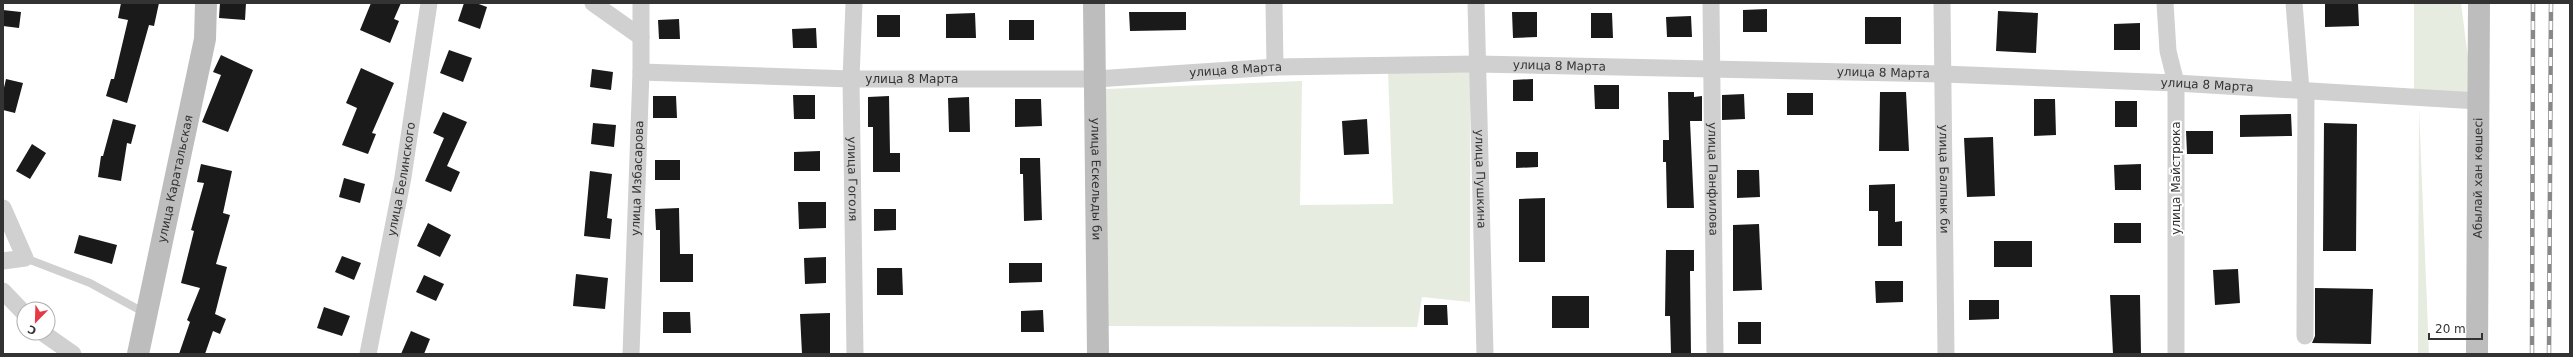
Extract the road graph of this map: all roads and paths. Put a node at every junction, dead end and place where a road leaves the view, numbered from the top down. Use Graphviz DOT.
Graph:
graph roads {
  1 [pos="206,3"];
  2 [pos="429,3"];
  3 [pos="593,3"];
  4 [pos="641,3"];
  5 [pos="854,3"];
  6 [pos="1094,3"];
  7 [pos="1274,3"];
  8 [pos="1476,3"];
  9 [pos="1711,3"];
  10 [pos="1942,3"];
  11 [pos="2165,3"];
  12 [pos="2294,3"];
  13 [pos="2479,3"];
  14 [pos="641,37"];
  15 [pos="1477,64"];
  16 [pos="1275,67"];
  17 [pos="1710,69"];
  18 [pos="641,72"];
  19 [pos="1943,74"];
  20 [pos="852,79"];
  21 [pos="1096,80"];
  22 [pos="2176,83"];
  23 [pos="2304,91"];
  24 [pos="2478,102"];
  25 [pos="3,208"];
  26 [pos="26,258"];
  27 [pos="3,261"];
  28 [pos="3,291"];
  29 [pos="16,305"];
  30 [pos="146,313"];
  31 [pos="2305,336"];
  32 [pos="54,341"];
  33 [pos="73,354"];
  34 [pos="138,354"];
  35 [pos="368,354"];
  36 [pos="631,354"];
  37 [pos="855,354"];
  38 [pos="1098,354"];
  39 [pos="1486,354"];
  40 [pos="1715,354"];
  41 [pos="1946,354"];
  42 [pos="2176,354"];
  43 [pos="2477,354"];
  1 -- 30 [label="street, улица Каратальская"];
  2 -- 35 [label="street, улица Белинского"];
  3 -- 14 [label="street"];
  4 -- 14 [label="street, улица Избасарова"];
  5 -- 20 [label="street, улица Гоголя"];
  6 -- 21 [label="street, улица Ескельды би"];
  7 -- 16 [label="street"];
  8 -- 15 [label="street, улица Пушкина"];
  9 -- 17 [label="street, улица Панфилова"];
  10 -- 19 [label="street, улица Балпык би"];
  11 -- 22 [label="street, улица Майстрюка"];
  12 -- 23 [label="street"];
  13 -- 24 [label="street, Абылай хан көшесі"];
  14 -- 18 [label="street, улица Избасарова"];
  15 -- 16 [label="street, улица 8 Марта"];
  15 -- 17 [label="street, улица 8 Марта"];
  15 -- 39 [label="street, улица Пушкина"];
  16 -- 21 [label="street, улица 8 Марта"];
  17 -- 19 [label="street, улица 8 Марта"];
  17 -- 40 [label="street, улица Панфилова"];
  18 -- 20 [label="street, улица 8 Марта"];
  18 -- 36 [label="street, улица Избасарова"];
  19 -- 22 [label="street, улица 8 Марта"];
  19 -- 41 [label="street, улица Балпык би"];
  20 -- 21 [label="street, улица 8 Марта"];
  20 -- 37 [label="street, улица Гоголя"];
  21 -- 38 [label="street, улица Ескельды би"];
  22 -- 23 [label="street, улица 8 Марта"];
  22 -- 42 [label="street, улица Майстрюка"];
  23 -- 24 [label="street, улица 8 Марта"];
  23 -- 31 [label="street"];
  24 -- 43 [label="street, Абылай хан көшесі"];
  25 -- 26 [label="street"];
  26 -- 27 [label="street"];
  26 -- 30 [label="lane"];
  28 -- 29 [label="street"];
  30 -- 34 [label="street, улица Каратальская"];
  32 -- 33 [label="street"];
}
